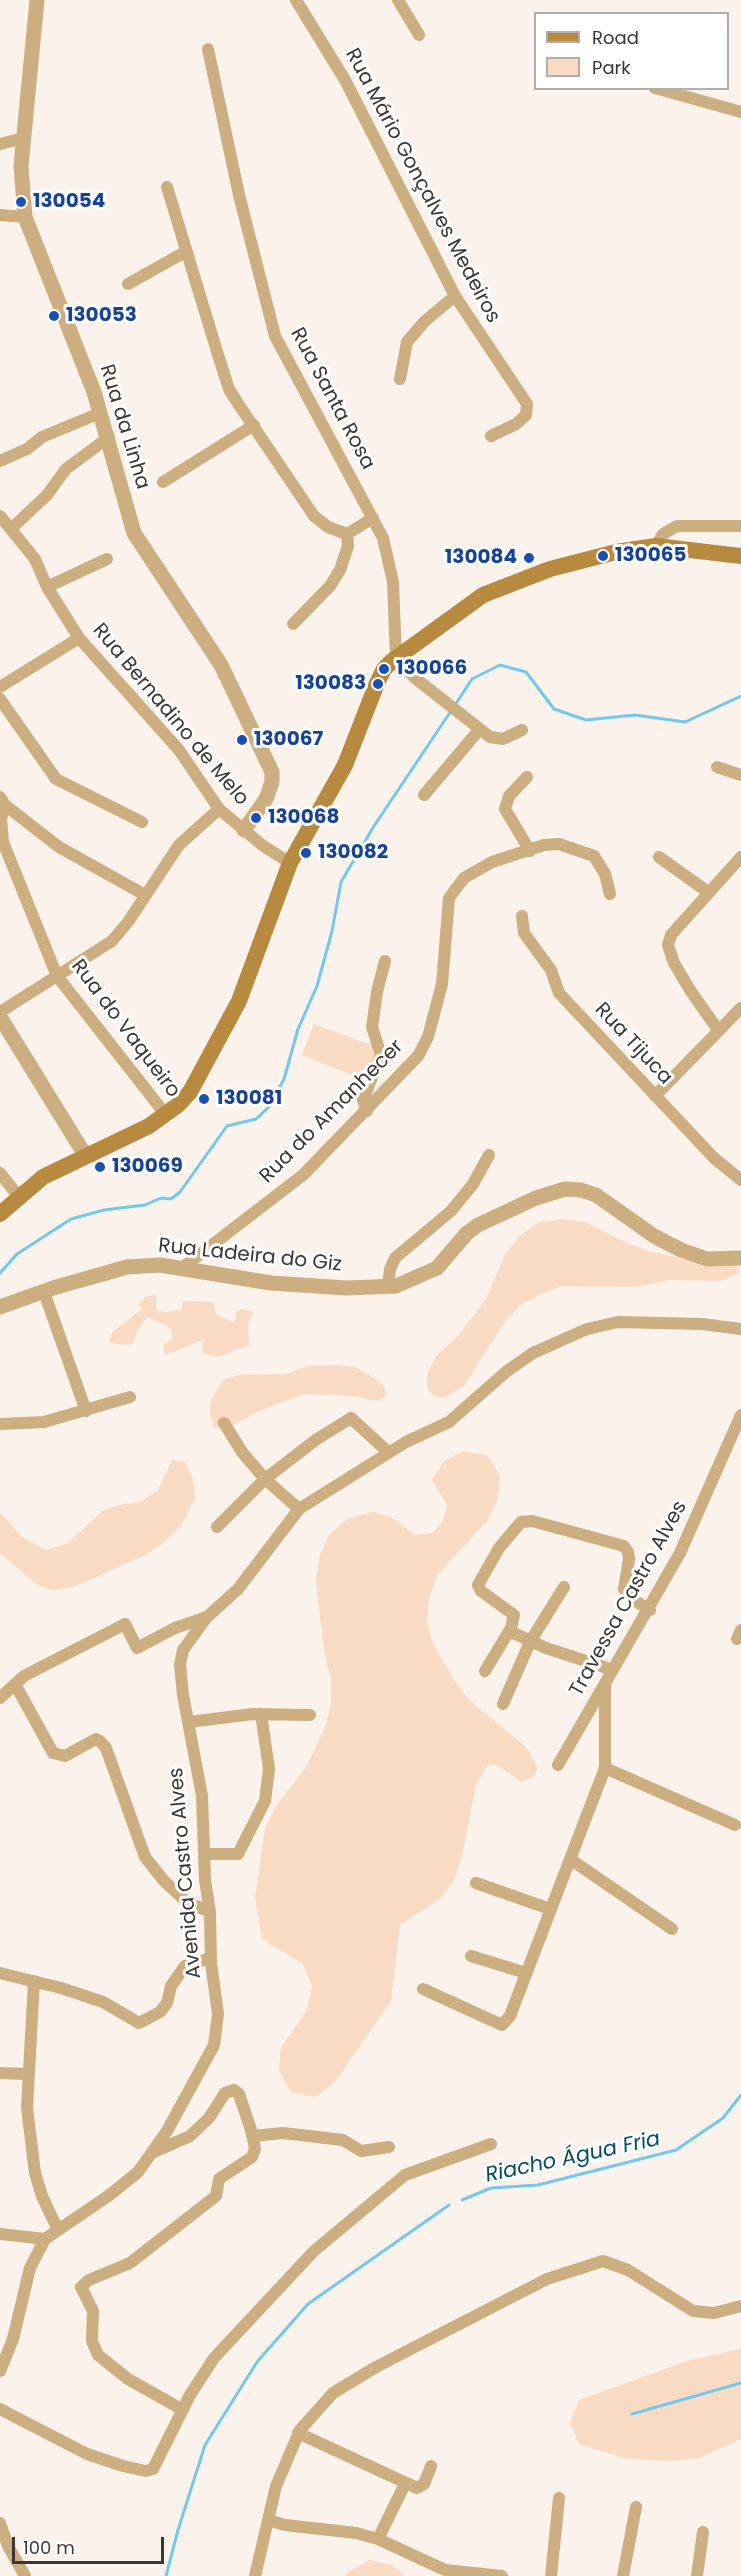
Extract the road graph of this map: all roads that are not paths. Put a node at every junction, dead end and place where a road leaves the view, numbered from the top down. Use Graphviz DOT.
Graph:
graph roads {
  1 [pos="296,0"];
  2 [pos="398,0"];
  3 [pos="35,5"];
  4 [pos="419,35"];
  5 [pos="208,49"];
  6 [pos="662,90"];
  7 [pos="741,112"];
  8 [pos="24,138"];
  9 [pos="0,144"];
  10 [pos="167,187"];
  11 [pos="0,215"];
  12 [pos="25,218"];
  13 [pos="185,252"];
  14 [pos="128,284"];
  15 [pos="455,296"];
  16 [pos="400,379"];
  17 [pos="100,413"];
  18 [pos="254,425"];
  19 [pos="491,436"];
  20 [pos="109,437"];
  21 [pos="0,461"];
  22 [pos="163,482"];
  23 [pos="0,516"];
  24 [pos="373,518"];
  25 [pos="741,526"];
  26 [pos="12,528"];
  27 [pos="347,534"];
  28 [pos="656,546"];
  29 [pos="741,556"];
  30 [pos="107,559"];
  31 [pos="47,587"];
  32 [pos="294,624"];
  33 [pos="79,638"];
  34 [pos="396,658"];
  35 [pos="0,687"];
  36 [pos="0,699"];
  37 [pos="479,730"];
  38 [pos="522,730"];
  39 [pos="717,767"];
  40 [pos="741,775"];
  41 [pos="527,777"];
  42 [pos="424,795"];
  43 [pos="2,801"];
  44 [pos="219,809"];
  45 [pos="142,822"];
  46 [pos="243,830"];
  47 [pos="530,851"];
  48 [pos="659,857"];
  49 [pos="741,857"];
  50 [pos="290,863"];
  51 [pos="708,892"];
  52 [pos="610,894"];
  53 [pos="145,895"];
  54 [pos="522,916"];
  55 [pos="385,961"];
  56 [pos="57,976"];
  57 [pos="741,1008"];
  58 [pos="0,1011"];
  59 [pos="0,1017"];
  60 [pos="718,1030"];
  61 [pos="655,1096"];
  62 [pos="367,1111"];
  63 [pos="166,1115"];
  64 [pos="86,1155"];
  65 [pos="489,1155"];
  66 [pos="0,1173"];
  67 [pos="741,1180"];
  68 [pos="20,1197"];
  69 [pos="0,1214"];
  70 [pos="741,1258"];
  71 [pos="182,1268"];
  72 [pos="388,1287"];
  73 [pos="44,1292"];
  74 [pos="0,1307"];
  75 [pos="741,1329"];
  76 [pos="130,1397"];
  77 [pos="86,1411"];
  78 [pos="741,1415"];
  79 [pos="224,1423"];
  80 [pos="0,1424"];
  81 [pos="388,1452"];
  82 [pos="265,1479"];
  83 [pos="299,1509"];
  84 [pos="217,1527"];
  85 [pos="564,1587"];
  86 [pos="650,1610"];
  87 [pos="207,1617"];
  88 [pos="509,1631"];
  89 [pos="530,1642"];
  90 [pos="613,1670"];
  91 [pos="485,1671"];
  92 [pos="15,1684"];
  93 [pos="605,1684"];
  94 [pos="0,1698"];
  95 [pos="502,1704"];
  96 [pos="261,1714"];
  97 [pos="310,1715"];
  98 [pos="189,1722"];
  99 [pos="558,1764"];
  100 [pos="605,1768"];
  101 [pos="735,1825"];
  102 [pos="205,1854"];
  103 [pos="570,1860"];
  104 [pos="476,1883"];
  105 [pos="550,1909"];
  106 [pos="210,1912"];
  107 [pos="672,1929"];
  108 [pos="471,1956"];
  109 [pos="211,1958"];
  110 [pos="0,1973"];
  111 [pos="526,1973"];
  112 [pos="34,1981"];
  113 [pos="423,1989"];
  114 [pos="0,2073"];
  115 [pos="27,2074"];
  116 [pos="252,2136"];
  117 [pos="491,2144"];
  118 [pos="389,2147"];
  119 [pos="153,2152"];
  120 [pos="57,2228"];
  121 [pos="0,2234"];
  122 [pos="45,2239"];
  123 [pos="741,2306"];
  124 [pos="0,2371"];
  125 [pos="0,2409"];
  126 [pos="183,2410"];
  127 [pos="298,2433"];
  128 [pos="431,2466"];
  129 [pos="405,2484"];
  130 [pos="559,2498"];
  131 [pos="636,2507"];
  132 [pos="268,2520"];
  133 [pos="0,2523"];
  134 [pos="703,2532"];
  135 [pos="378,2539"];
  136 [pos="446,2573"];
  137 [pos="25,2576"];
  138 [pos="255,2576"];
  139 [pos="502,2576"];
  140 [pos="550,2576"];
  141 [pos="623,2576"];
  142 [pos="697,2576"];
  1 -- 15 [label="street, Rua Mário Gonçalves Medeiros"];
  2 -- 4 [label="street"];
  3 -- 8 [label="street, Rua da Linha"];
  5 -- 24 [label="street, Rua Santa Rosa"];
  6 -- 7 [label="street"];
  8 -- 9 [label="street"];
  8 -- 12 [label="street, Rua da Linha"];
  10 -- 13 [label="street"];
  11 -- 12 [label="street"];
  12 -- 17 [label="street, Rua da Linha"];
  13 -- 14 [label="street"];
  13 -- 18 [label="street"];
  15 -- 16 [label="street"];
  15 -- 19 [label="street, Rua Mário Gonçalves Medeiros"];
  17 -- 20 [label="street, Rua da Linha"];
  17 -- 21 [label="street"];
  18 -- 22 [label="street"];
  18 -- 27 [label="street"];
  20 -- 26 [label="street"];
  20 -- 46 [label="street, Rua da Linha"];
  23 -- 26 [label="street, Rua Bernadino de Melo"];
  24 -- 27 [label="street"];
  24 -- 34 [label="street, Rua Santa Rosa"];
  25 -- 28 [label="street"];
  26 -- 31 [label="street, Rua Bernadino de Melo"];
  27 -- 32 [label="street"];
  28 -- 29 [label="main road"];
  28 -- 34 [label="main road"];
  30 -- 31 [label="street"];
  31 -- 33 [label="street, Rua Bernadino de Melo"];
  33 -- 35 [label="street"];
  33 -- 44 [label="street, Rua Bernadino de Melo"];
  34 -- 37 [label="street"];
  34 -- 50 [label="main road"];
  36 -- 45 [label="street"];
  37 -- 38 [label="street"];
  37 -- 42 [label="street"];
  39 -- 40 [label="street"];
  41 -- 47 [label="street"];
  43 -- 53 [label="street"];
  43 -- 56 [label="street, Rua do Vaqueiro"];
  44 -- 46 [label="street, Rua Bernadino de Melo"];
  44 -- 53 [label="street"];
  46 -- 50 [label="street, Rua Bernadino de Melo"];
  47 -- 52 [label="street, Rua do Amanhecer"];
  47 -- 62 [label="street, Rua do Amanhecer"];
  48 -- 51 [label="street"];
  49 -- 51 [label="street"];
  50 -- 63 [label="main road"];
  51 -- 60 [label="street"];
  53 -- 56 [label="street"];
  54 -- 61 [label="street, Rua Tijuca"];
  55 -- 62 [label="street"];
  56 -- 58 [label="street"];
  56 -- 63 [label="street, Rua do Vaqueiro"];
  57 -- 60 [label="street"];
  59 -- 64 [label="street"];
  60 -- 61 [label="street"];
  61 -- 67 [label="street, Rua Tijuca"];
  62 -- 71 [label="street, Rua do Amanhecer"];
  63 -- 64 [label="main road"];
  64 -- 68 [label="main road"];
  65 -- 72 [label="street"];
  66 -- 68 [label="street"];
  68 -- 69 [label="main road"];
  70 -- 72 [label="street, Rua Ladeira do Giz"];
  71 -- 72 [label="street, Rua Ladeira do Giz"];
  71 -- 73 [label="street, Rua Ladeira do Giz"];
  73 -- 74 [label="street, Rua Ladeira do Giz"];
  73 -- 77 [label="street"];
  75 -- 81 [label="street, Avenida Castro Alves"];
  76 -- 77 [label="street"];
  77 -- 80 [label="street"];
  78 -- 86 [label="street, Travessa Castro Alves"];
  79 -- 82 [label="street"];
  81 -- 82 [label="street"];
  81 -- 83 [label="street, Avenida Castro Alves"];
  82 -- 83 [label="street"];
  82 -- 84 [label="street"];
  83 -- 87 [label="street, Avenida Castro Alves"];
  85 -- 89 [label="street"];
  86 -- 88 [label="street"];
  86 -- 90 [label="street, Travessa Castro Alves"];
  87 -- 92 [label="street"];
  87 -- 98 [label="street, Avenida Castro Alves"];
  88 -- 89 [label="street"];
  88 -- 91 [label="street"];
  89 -- 90 [label="street"];
  89 -- 95 [label="street"];
  90 -- 93 [label="street, Travessa Castro Alves"];
  92 -- 94 [label="street"];
  92 -- 106 [label="street"];
  93 -- 99 [label="street, Travessa Castro Alves"];
  93 -- 100 [label="street"];
  96 -- 97 [label="street"];
  96 -- 98 [label="street"];
  96 -- 102 [label="street"];
  98 -- 102 [label="street, Avenida Castro Alves"];
  100 -- 101 [label="street"];
  100 -- 103 [label="street"];
  102 -- 106 [label="street, Avenida Castro Alves"];
  103 -- 105 [label="street"];
  103 -- 107 [label="street"];
  104 -- 105 [label="street"];
  105 -- 111 [label="street"];
  106 -- 109 [label="street, Avenida Castro Alves"];
  108 -- 111 [label="street"];
  109 -- 112 [label="street"];
  109 -- 119 [label="street, Avenida Castro Alves"];
  110 -- 112 [label="street"];
  111 -- 113 [label="street"];
  112 -- 115 [label="street"];
  114 -- 115 [label="street"];
  115 -- 120 [label="street"];
  116 -- 118 [label="street"];
  116 -- 119 [label="street"];
  116 -- 126 [label="street"];
  117 -- 126 [label="street"];
  119 -- 120 [label="street, Avenida Castro Alves"];
  120 -- 122 [label="street, Avenida Castro Alves"];
  121 -- 122 [label="street"];
  122 -- 124 [label="street, Avenida Castro Alves"];
  123 -- 127 [label="street"];
  125 -- 126 [label="street"];
  127 -- 129 [label="street"];
  127 -- 132 [label="street"];
  128 -- 129 [label="street"];
  129 -- 135 [label="street"];
  130 -- 140 [label="street"];
  131 -- 141 [label="street"];
  132 -- 135 [label="street"];
  132 -- 138 [label="street"];
  133 -- 137 [label="street"];
  134 -- 142 [label="street"];
  135 -- 136 [label="street"];
  136 -- 139 [label="street"];
}
